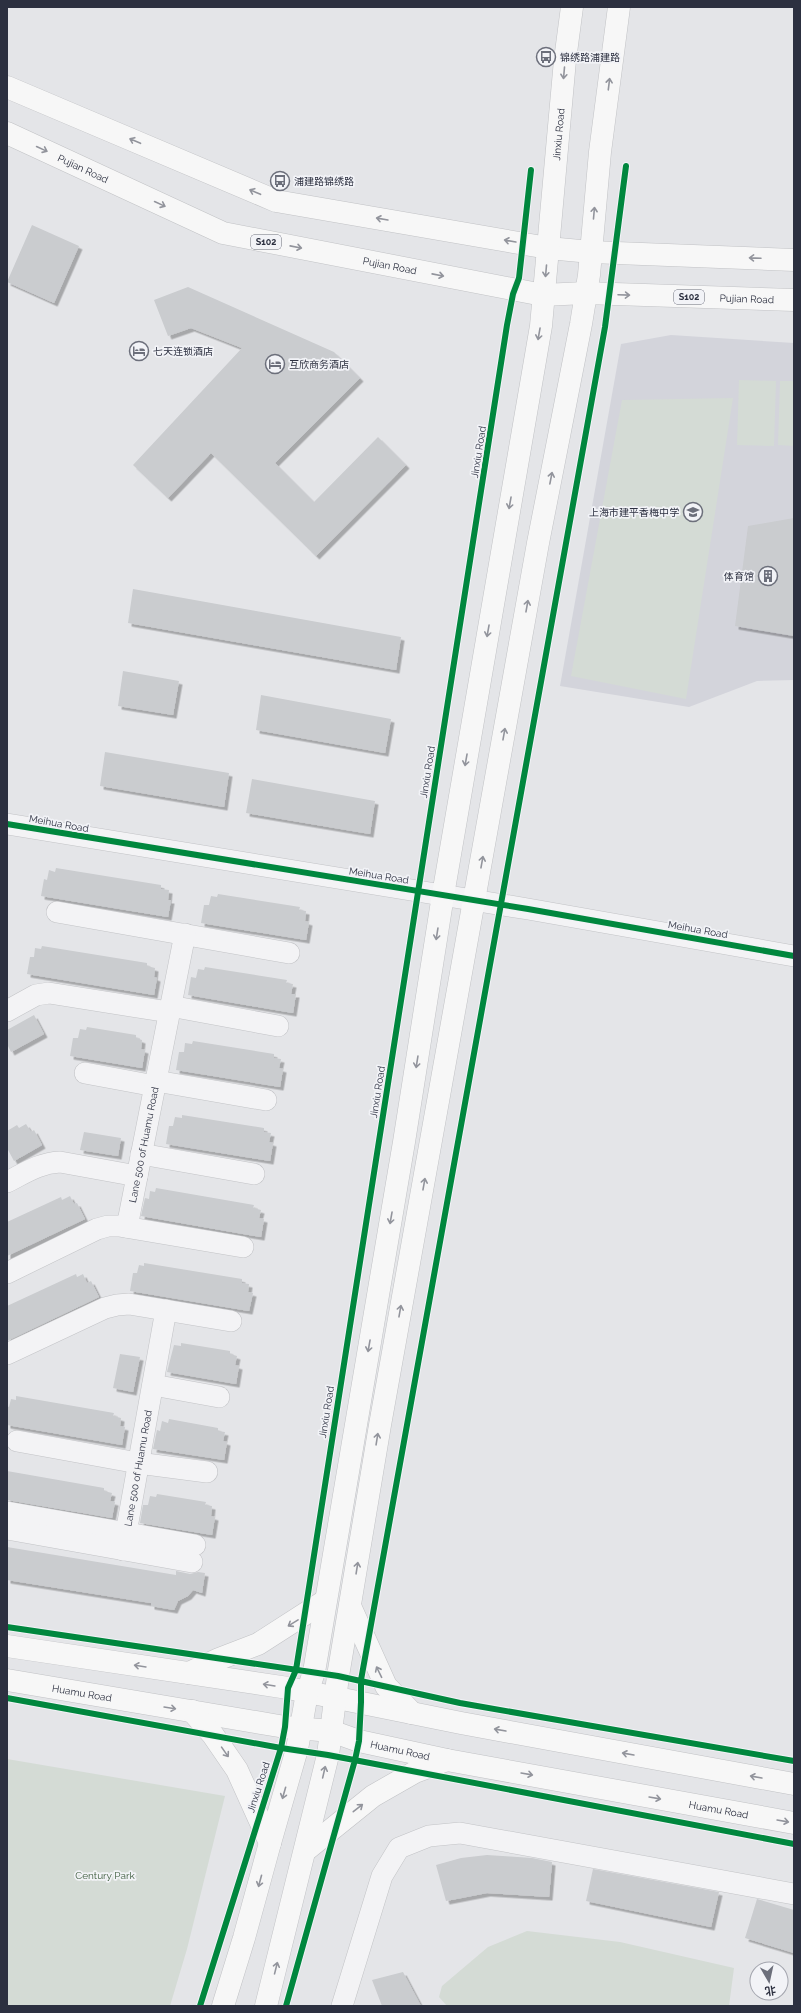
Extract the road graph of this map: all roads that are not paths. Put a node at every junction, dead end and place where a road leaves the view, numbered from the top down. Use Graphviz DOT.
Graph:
graph roads {
  1 [pos="572,7"];
  2 [pos="619,7"];
  3 [pos="7,87"];
  4 [pos="7,133"];
  5 [pos="548,248"];
  6 [pos="591,252"];
  7 [pos="794,260"];
  8 [pos="585,293"];
  9 [pos="543,295"];
  10 [pos="794,300"];
  11 [pos="7,824"];
  12 [pos="443,896"];
  13 [pos="475,900"];
  14 [pos="57,912"];
  15 [pos="184,934"];
  16 [pos="290,953"];
  17 [pos="794,956"];
  18 [pos="170,1009"];
  19 [pos="7,1011"];
  20 [pos="278,1026"];
  21 [pos="85,1073"];
  22 [pos="155,1083"];
  23 [pos="266,1100"];
  24 [pos="142,1154"];
  25 [pos="254,1174"];
  26 [pos="137,1176"];
  27 [pos="7,1182"];
  28 [pos="127,1227"];
  29 [pos="243,1247"];
  30 [pos="7,1273"];
  31 [pos="166,1310"];
  32 [pos="231,1321"];
  33 [pos="7,1354"];
  34 [pos="153,1385"];
  35 [pos="219,1397"];
  36 [pos="17,1441"];
  37 [pos="138,1463"];
  38 [pos="207,1472"];
  39 [pos="7,1512"];
  40 [pos="7,1529"];
  41 [pos="124,1541"];
  42 [pos="194,1553"];
  43 [pos="325,1602"];
  44 [pos="350,1606"];
  45 [pos="7,1646"];
  46 [pos="189,1673"];
  47 [pos="7,1680"];
  48 [pos="307,1693"];
  49 [pos="336,1698"];
  50 [pos="192,1711"];
  51 [pos="412,1712"];
  52 [pos="301,1729"];
  53 [pos="331,1731"];
  54 [pos="447,1760"];
  55 [pos="794,1784"];
  56 [pos="794,1823"];
  57 [pos="270,1843"];
  58 [pos="306,1850"];
  59 [pos="794,1894"];
  60 [pos="223,2006"];
  61 [pos="266,2006"];
  62 [pos="342,2006"];
  1 -- 5 [label="main road, Jinxiu Road, one-way"];
  6 -- 2 [label="main road, one-way"];
  5 -- 3 [label="main road, one-way"];
  4 -- 9 [label="main road, Pujian Road / S102, one-way"];
  5 -- 6 [label="main road"];
  5 -- 9 [label="main road, Jinxiu Road, one-way"];
  7 -- 6 [label="main road, one-way"];
  6 -- 8 [label="main road"];
  8 -- 9 [label="main road, Pujian Road / S102"];
  8 -- 10 [label="main road, Pujian Road / S102, one-way"];
  13 -- 8 [label="main road, one-way"];
  9 -- 12 [label="main road, Jinxiu Road, one-way"];
  11 -- 12 [label="street, Meihua Road"];
  12 -- 13 [label="street, Meihua Road"];
  12 -- 43 [label="main road, Jinxiu Road, one-way"];
  13 -- 17 [label="street, Meihua Road"];
  44 -- 13 [label="main road, one-way"];
  14 -- 15 [label="street"];
  15 -- 16 [label="street"];
  15 -- 18 [label="street, Lane 500 of Huamu Road"];
  18 -- 19 [label="street"];
  18 -- 20 [label="street"];
  18 -- 22 [label="street, Lane 500 of Huamu Road"];
  21 -- 22 [label="street"];
  22 -- 23 [label="street"];
  22 -- 24 [label="street, Lane 500 of Huamu Road"];
  24 -- 25 [label="street"];
  24 -- 26 [label="street, Lane 500 of Huamu Road"];
  26 -- 27 [label="street"];
  26 -- 28 [label="street, Lane 500 of Huamu Road"];
  28 -- 29 [label="street"];
  28 -- 30 [label="street"];
  31 -- 32 [label="street"];
  31 -- 33 [label="street"];
  31 -- 34 [label="street, Lane 500 of Huamu Road"];
  34 -- 35 [label="street"];
  34 -- 37 [label="street, Lane 500 of Huamu Road"];
  36 -- 37 [label="street"];
  37 -- 38 [label="street"];
  37 -- 41 [label="street, Lane 500 of Huamu Road"];
  39 -- 41 [label="street, Lane 500 of Huamu Road"];
  40 -- 41 [label="street"];
  41 -- 42 [label="street, Lane 500 of Huamu Road"];
  43 -- 46 [label="main road, one-way"];
  43 -- 48 [label="main road, Jinxiu Road"];
  44 -- 49 [label="main road"];
  51 -- 44 [label="main road, one-way"];
  46 -- 45 [label="main road, one-way"];
  48 -- 46 [label="main road, one-way"];
  47 -- 50 [label="main road, Huamu Road, one-way"];
  48 -- 49 [label="main road"];
  48 -- 52 [label="main road, Jinxiu Road"];
  49 -- 51 [label="main road"];
  49 -- 53 [label="main road"];
  50 -- 52 [label="main road, Huamu Road"];
  50 -- 57 [label="main road, one-way"];
  55 -- 51 [label="main road, one-way"];
  52 -- 53 [label="main road, Huamu Road"];
  52 -- 57 [label="main road, Jinxiu Road, one-way"];
  53 -- 54 [label="main road, Huamu Road"];
  58 -- 53 [label="main road, one-way"];
  54 -- 56 [label="main road, Huamu Road, one-way"];
  58 -- 54 [label="main road, one-way"];
  57 -- 60 [label="main road, Jinxiu Road, one-way"];
  61 -- 58 [label="main road, one-way"];
  59 -- 62 [label="street"];
}
